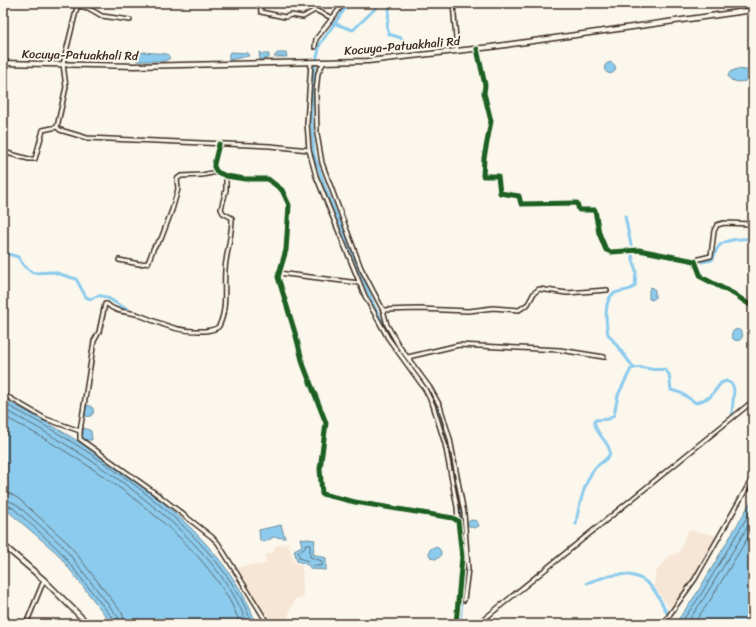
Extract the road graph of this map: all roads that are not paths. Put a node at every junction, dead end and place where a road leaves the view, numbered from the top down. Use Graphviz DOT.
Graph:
graph roads {
  1 [pos="256,3"];
  2 [pos="344,3"];
  3 [pos="453,3"];
  4 [pos="78,4"];
  5 [pos="753,10"];
  6 [pos="332,18"];
  7 [pos="130,20"];
  8 [pos="314,47"];
  9 [pos="477,49"];
  10 [pos="457,51"];
  11 [pos="312,62"];
  12 [pos="323,62"];
  13 [pos="3,63"];
  14 [pos="63,64"];
  15 [pos="57,127"];
  16 [pos="219,144"];
  17 [pos="309,150"];
  18 [pos="3,152"];
  19 [pos="217,172"];
  20 [pos="226,176"];
  21 [pos="753,224"];
  22 [pos="119,260"];
  23 [pos="696,262"];
  24 [pos="278,273"];
  25 [pos="359,283"];
  26 [pos="607,290"];
  27 [pos="753,307"];
  28 [pos="383,310"];
  29 [pos="408,357"];
  30 [pos="604,357"];
  31 [pos="3,394"];
  32 [pos="753,402"];
  33 [pos="80,431"];
  34 [pos="753,477"];
  35 [pos="458,521"];
  36 [pos="3,545"];
  37 [pos="44,580"];
  38 [pos="464,600"];
  39 [pos="3,616"];
  40 [pos="12,624"];
  41 [pos="26,624"];
  42 [pos="88,624"];
  43 [pos="268,624"];
  44 [pos="456,624"];
  45 [pos="478,624"];
  46 [pos="663,624"];
  1 -- 6 [label="street"];
  2 -- 6 [label="street"];
  3 -- 10 [label="street"];
  4 -- 7 [label="street"];
  4 -- 14 [label="street"];
  5 -- 9 [label="main road, Kocuya-Patuakhali Rd"];
  6 -- 8 [label="street"];
  9 -- 10 [label="main road, Kocuya-Patuakhali Rd"];
  9 -- 23 [label="street"];
  10 -- 12 [label="main road, Kocuya-Patuakhali Rd"];
  11 -- 12 [label="main road, Kocuya-Patuakhali Rd"];
  11 -- 14 [label="main road, Kocuya-Patuakhali Rd"];
  11 -- 17 [label="street"];
  12 -- 28 [label="street"];
  13 -- 14 [label="main road, Kocuya-Patuakhali Rd"];
  14 -- 15 [label="street"];
  15 -- 16 [label="street"];
  15 -- 18 [label="street"];
  16 -- 17 [label="street"];
  16 -- 19 [label="street"];
  17 -- 25 [label="street"];
  19 -- 20 [label="street"];
  19 -- 22 [label="street"];
  20 -- 24 [label="street"];
  20 -- 33 [label="street"];
  21 -- 23 [label="street"];
  23 -- 27 [label="street"];
  24 -- 25 [label="street"];
  24 -- 35 [label="street"];
  25 -- 35 [label="street"];
  26 -- 28 [label="street"];
  28 -- 29 [label="street"];
  29 -- 30 [label="street"];
  29 -- 38 [label="street"];
  31 -- 33 [label="street"];
  32 -- 45 [label="street"];
  33 -- 43 [label="street"];
  34 -- 46 [label="street"];
  35 -- 44 [label="street"];
  36 -- 37 [label="main road"];
  37 -- 41 [label="street"];
  37 -- 42 [label="main road"];
  39 -- 40 [label="street"];
}
